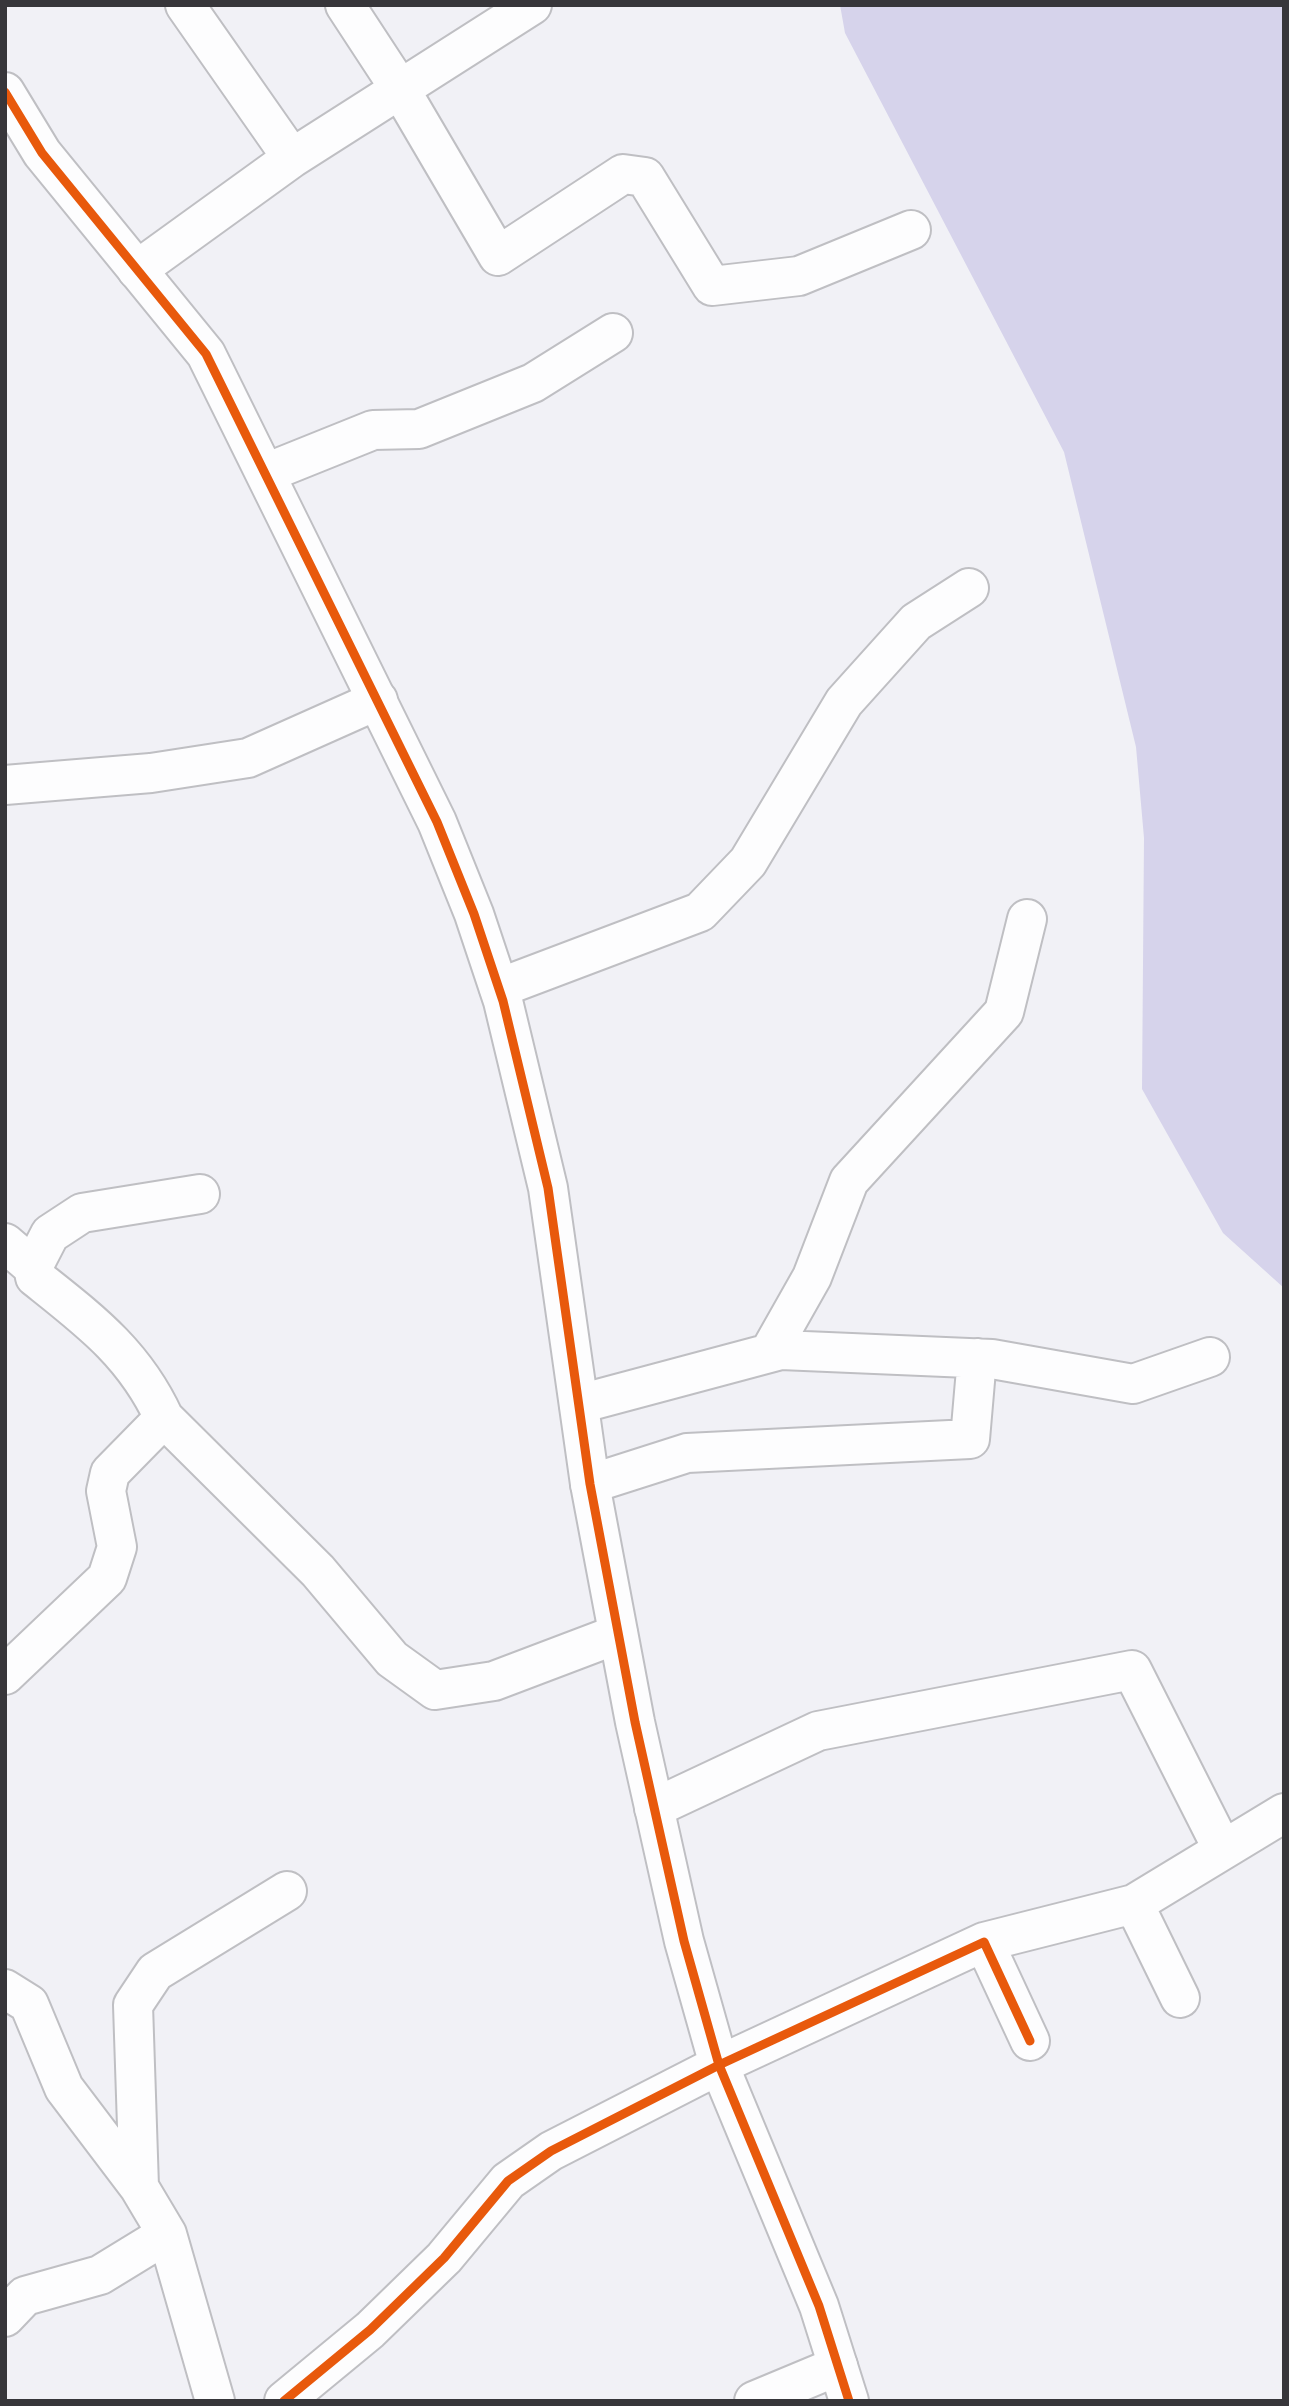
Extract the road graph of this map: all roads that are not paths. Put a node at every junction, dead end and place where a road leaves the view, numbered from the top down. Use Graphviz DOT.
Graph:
graph roads {
  1 [pos="185,5"];
  2 [pos="345,5"];
  3 [pos="531,5"];
  4 [pos="400,89"];
  5 [pos="5,92"];
  6 [pos="292,158"];
  7 [pos="911,230"];
  8 [pos="137,270"];
  9 [pos="612,333"];
  10 [pos="266,473"];
  11 [pos="969,588"];
  12 [pos="378,700"];
  13 [pos="5,785"];
  14 [pos="1027,919"];
  15 [pos="499,988"];
  16 [pos="200,1194"];
  17 [pos="19,1255"];
  18 [pos="769,1353"];
  19 [pos="1210,1357"];
  20 [pos="977,1358"];
  21 [pos="579,1404"];
  22 [pos="164,1418"];
  23 [pos="590,1484"];
  24 [pos="618,1634"];
  25 [pos="5,1675"];
  26 [pos="654,1808"];
  27 [pos="1284,1813"];
  28 [pos="1223,1850"];
  29 [pos="287,1891"];
  30 [pos="1134,1904"];
  31 [pos="984,1942"];
  32 [pos="5,1989"];
  33 [pos="1180,1998"];
  34 [pos="1030,2041"];
  35 [pos="719,2065"];
  36 [pos="139,2187"];
  37 [pos="167,2234"];
  38 [pos="5,2317"];
  39 [pos="843,2383"];
  40 [pos="215,2401"];
  41 [pos="284,2401"];
  42 [pos="754,2401"];
  1 -- 6 [label="street"];
  2 -- 4 [label="street"];
  3 -- 4 [label="street"];
  4 -- 6 [label="street"];
  4 -- 7 [label="street"];
  5 -- 8 [label="street"];
  6 -- 8 [label="street"];
  8 -- 10 [label="street"];
  9 -- 10 [label="street"];
  10 -- 12 [label="street"];
  11 -- 15 [label="street"];
  12 -- 13 [label="street"];
  12 -- 15 [label="street"];
  14 -- 18 [label="street"];
  15 -- 21 [label="street"];
  16 -- 17 [label="street"];
  17 -- 22 [label="street"];
  18 -- 20 [label="street"];
  18 -- 21 [label="street"];
  19 -- 20 [label="street"];
  20 -- 23 [label="street"];
  21 -- 23 [label="street"];
  22 -- 24 [label="street"];
  22 -- 25 [label="street"];
  23 -- 24 [label="street"];
  24 -- 26 [label="street"];
  26 -- 28 [label="street"];
  26 -- 35 [label="street"];
  27 -- 28 [label="street"];
  28 -- 30 [label="street"];
  29 -- 36 [label="street"];
  30 -- 31 [label="street"];
  30 -- 33 [label="street"];
  31 -- 34 [label="street"];
  31 -- 35 [label="street"];
  32 -- 36 [label="street"];
  35 -- 39 [label="street"];
  35 -- 41 [label="street"];
  36 -- 37 [label="street"];
  37 -- 38 [label="street"];
  37 -- 40 [label="street"];
  39 -- 42 [label="street"];
}
